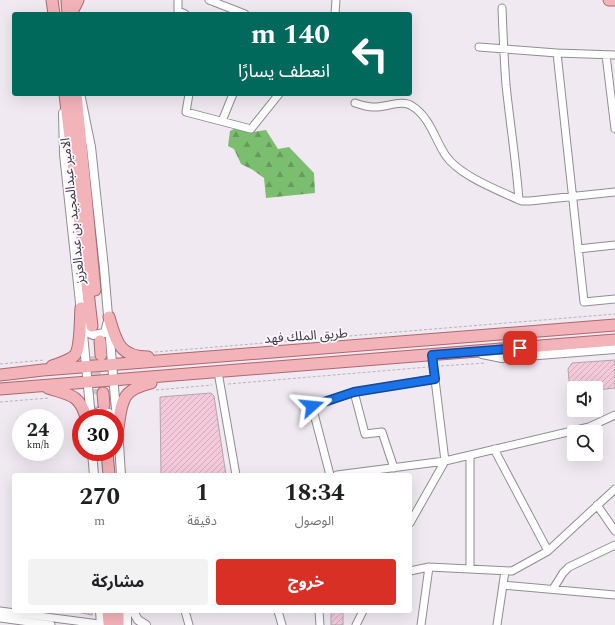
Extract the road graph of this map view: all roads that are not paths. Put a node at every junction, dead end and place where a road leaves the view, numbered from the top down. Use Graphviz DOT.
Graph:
graph roads {
  1 [pos="67,0"];
  2 [pos="78,0"];
  3 [pos="178,0"];
  4 [pos="209,0"];
  5 [pos="336,0"];
  6 [pos="609,0"];
  7 [pos="615,0"];
  8 [pos="502,8"];
  9 [pos="69,12"];
  10 [pos="70,12"];
  11 [pos="180,12"];
  12 [pos="240,12"];
  13 [pos="334,12"];
  14 [pos="479,47"];
  15 [pos="503,49"];
  16 [pos="557,53"];
  17 [pos="606,55"];
  18 [pos="615,55"];
  19 [pos="63,96"];
  20 [pos="63,96"];
  21 [pos="76,96"];
  22 [pos="80,96"];
  23 [pos="189,96"];
  24 [pos="232,96"];
  25 [pos="277,96"];
  26 [pos="356,103"];
  27 [pos="222,121"];
  28 [pos="615,129"];
  29 [pos="615,192"];
  30 [pos="572,196"];
  31 [pos="519,200"];
  32 [pos="615,245"];
  33 [pos="578,249"];
  34 [pos="615,299"];
  35 [pos="81,313"];
  36 [pos="109,317"];
  37 [pos="615,326"];
  38 [pos="615,340"];
  39 [pos="96,341"];
  40 [pos="615,349"];
  41 [pos="473,352"];
  42 [pos="432,355"];
  43 [pos="97,356"];
  44 [pos="197,358"];
  45 [pos="44,365"];
  46 [pos="113,365"];
  47 [pos="86,367"];
  48 [pos="218,372"];
  49 [pos="197,374"];
  50 [pos="0,375"];
  51 [pos="435,379"];
  52 [pos="114,381"];
  53 [pos="88,383"];
  54 [pos="44,386"];
  55 [pos="0,390"];
  56 [pos="354,392"];
  57 [pos="100,394"];
  58 [pos="101,406"];
  59 [pos="83,409"];
  60 [pos="91,409"];
  61 [pos="115,409"];
  62 [pos="120,409"];
  63 [pos="615,415"];
  64 [pos="494,449"];
  65 [pos="470,455"];
  66 [pos="93,461"];
  67 [pos="101,461"];
  68 [pos="108,461"];
  69 [pos="120,461"];
  70 [pos="445,461"];
  71 [pos="394,468"];
  72 [pos="94,473"];
  73 [pos="102,473"];
  74 [pos="109,473"];
  75 [pos="121,473"];
  76 [pos="236,473"];
  77 [pos="329,473"];
  78 [pos="356,473"];
  79 [pos="615,489"];
  80 [pos="597,505"];
  81 [pos="412,519"];
  82 [pos="615,531"];
  83 [pos="615,545"];
  84 [pos="548,551"];
  85 [pos="429,567"];
  86 [pos="470,568"];
  87 [pos="412,571"];
  88 [pos="504,571"];
  89 [pos="503,585"];
  90 [pos="553,589"];
  91 [pos="615,594"];
  92 [pos="0,611"];
  93 [pos="12,612"];
  94 [pos="17,613"];
  95 [pos="101,613"];
  96 [pos="108,613"];
  97 [pos="117,613"];
  98 [pos="124,613"];
  99 [pos="134,613"];
  100 [pos="186,613"];
  101 [pos="279,613"];
  102 [pos="319,613"];
  103 [pos="362,613"];
  104 [pos="0,618"];
  105 [pos="109,624"];
  106 [pos="51,625"];
  107 [pos="146,625"];
  108 [pos="189,625"];
  109 [pos="282,625"];
  110 [pos="320,625"];
  111 [pos="356,625"];
  112 [pos="421,625"];
  113 [pos="497,625"];
  1 -- 9 [label="main road"];
  2 -- 10 [label="main road"];
  3 -- 11 [label="street"];
  4 -- 12 [label="street"];
  5 -- 13 [label="street"];
  6 -- 7 [label="main road"];
  8 -- 15 [label="street"];
  14 -- 15 [label="street"];
  15 -- 16 [label="street"];
  15 -- 31 [label="street"];
  16 -- 17 [label="street"];
  16 -- 30 [label="street"];
  17 -- 18 [label="street"];
  17 -- 28 [label="street"];
  19 -- 21 [label="main road, الامير عبدالمجيد بن عبدالعزيز"];
  20 -- 35 [label="street"];
  22 -- 36 [label="street"];
  23 -- 27 [label="street"];
  24 -- 27 [label="street"];
  25 -- 27 [label="street"];
  26 -- 31 [label="street"];
  29 -- 30 [label="street"];
  30 -- 31 [label="street"];
  30 -- 33 [label="street"];
  32 -- 33 [label="street"];
  33 -- 34 [label="street"];
  35 -- 36 [label="street"];
  35 -- 45 [label="main road"];
  35 -- 47 [label="street"];
  36 -- 44 [label="main road"];
  36 -- 46 [label="street"];
  37 -- 44 [label="main road, طريق الملك فهد"];
  38 -- 41 [label="main road"];
  39 -- 43 [label="main road"];
  40 -- 41 [label="street"];
  41 -- 42 [label="main road"];
  42 -- 48 [label="main road"];
  42 -- 51 [label="street"];
  44 -- 46 [label="main road, طريق الملك فهد"];
  45 -- 47 [label="main road, طريق الملك فهد"];
  45 -- 50 [label="main road, طريق الملك فهد"];
  46 -- 47 [label="main road, طريق الملك فهد"];
  46 -- 52 [label="street"];
  47 -- 53 [label="street"];
  48 -- 49 [label="main road"];
  48 -- 76 [label="street"];
  49 -- 52 [label="main road"];
  49 -- 62 [label="main road"];
  51 -- 56 [label="street"];
  51 -- 70 [label="street"];
  52 -- 53 [label="main road"];
  52 -- 61 [label="street"];
  53 -- 54 [label="main road"];
  53 -- 60 [label="street"];
  54 -- 55 [label="main road"];
  54 -- 59 [label="main road"];
  56 -- 71 [label="street"];
  56 -- 77 [label="street"];
  57 -- 58 [label="main road"];
  63 -- 64 [label="street"];
  64 -- 65 [label="street"];
  64 -- 84 [label="street"];
  65 -- 70 [label="street"];
  65 -- 86 [label="street"];
  66 -- 72 [label="street"];
  67 -- 73 [label="main road"];
  68 -- 74 [label="main road"];
  69 -- 75 [label="street"];
  70 -- 71 [label="street"];
  70 -- 81 [label="street"];
  71 -- 78 [label="street"];
  79 -- 80 [label="street"];
  80 -- 82 [label="street"];
  80 -- 84 [label="street"];
  83 -- 90 [label="street"];
  84 -- 88 [label="street"];
  85 -- 86 [label="street"];
  85 -- 87 [label="street"];
  85 -- 112 [label="street"];
  86 -- 88 [label="street"];
  88 -- 89 [label="street"];
  89 -- 90 [label="street"];
  89 -- 113 [label="street"];
  90 -- 91 [label="street"];
  92 -- 93 [label="street"];
  94 -- 105 [label="street"];
  95 -- 105 [label="street"];
  96 -- 105 [label="main road"];
  97 -- 105 [label="main road"];
  98 -- 105 [label="street"];
  99 -- 107 [label="street"];
  100 -- 108 [label="street"];
  101 -- 109 [label="street"];
  102 -- 110 [label="street"];
  103 -- 111 [label="street"];
  104 -- 106 [label="street"];
}
